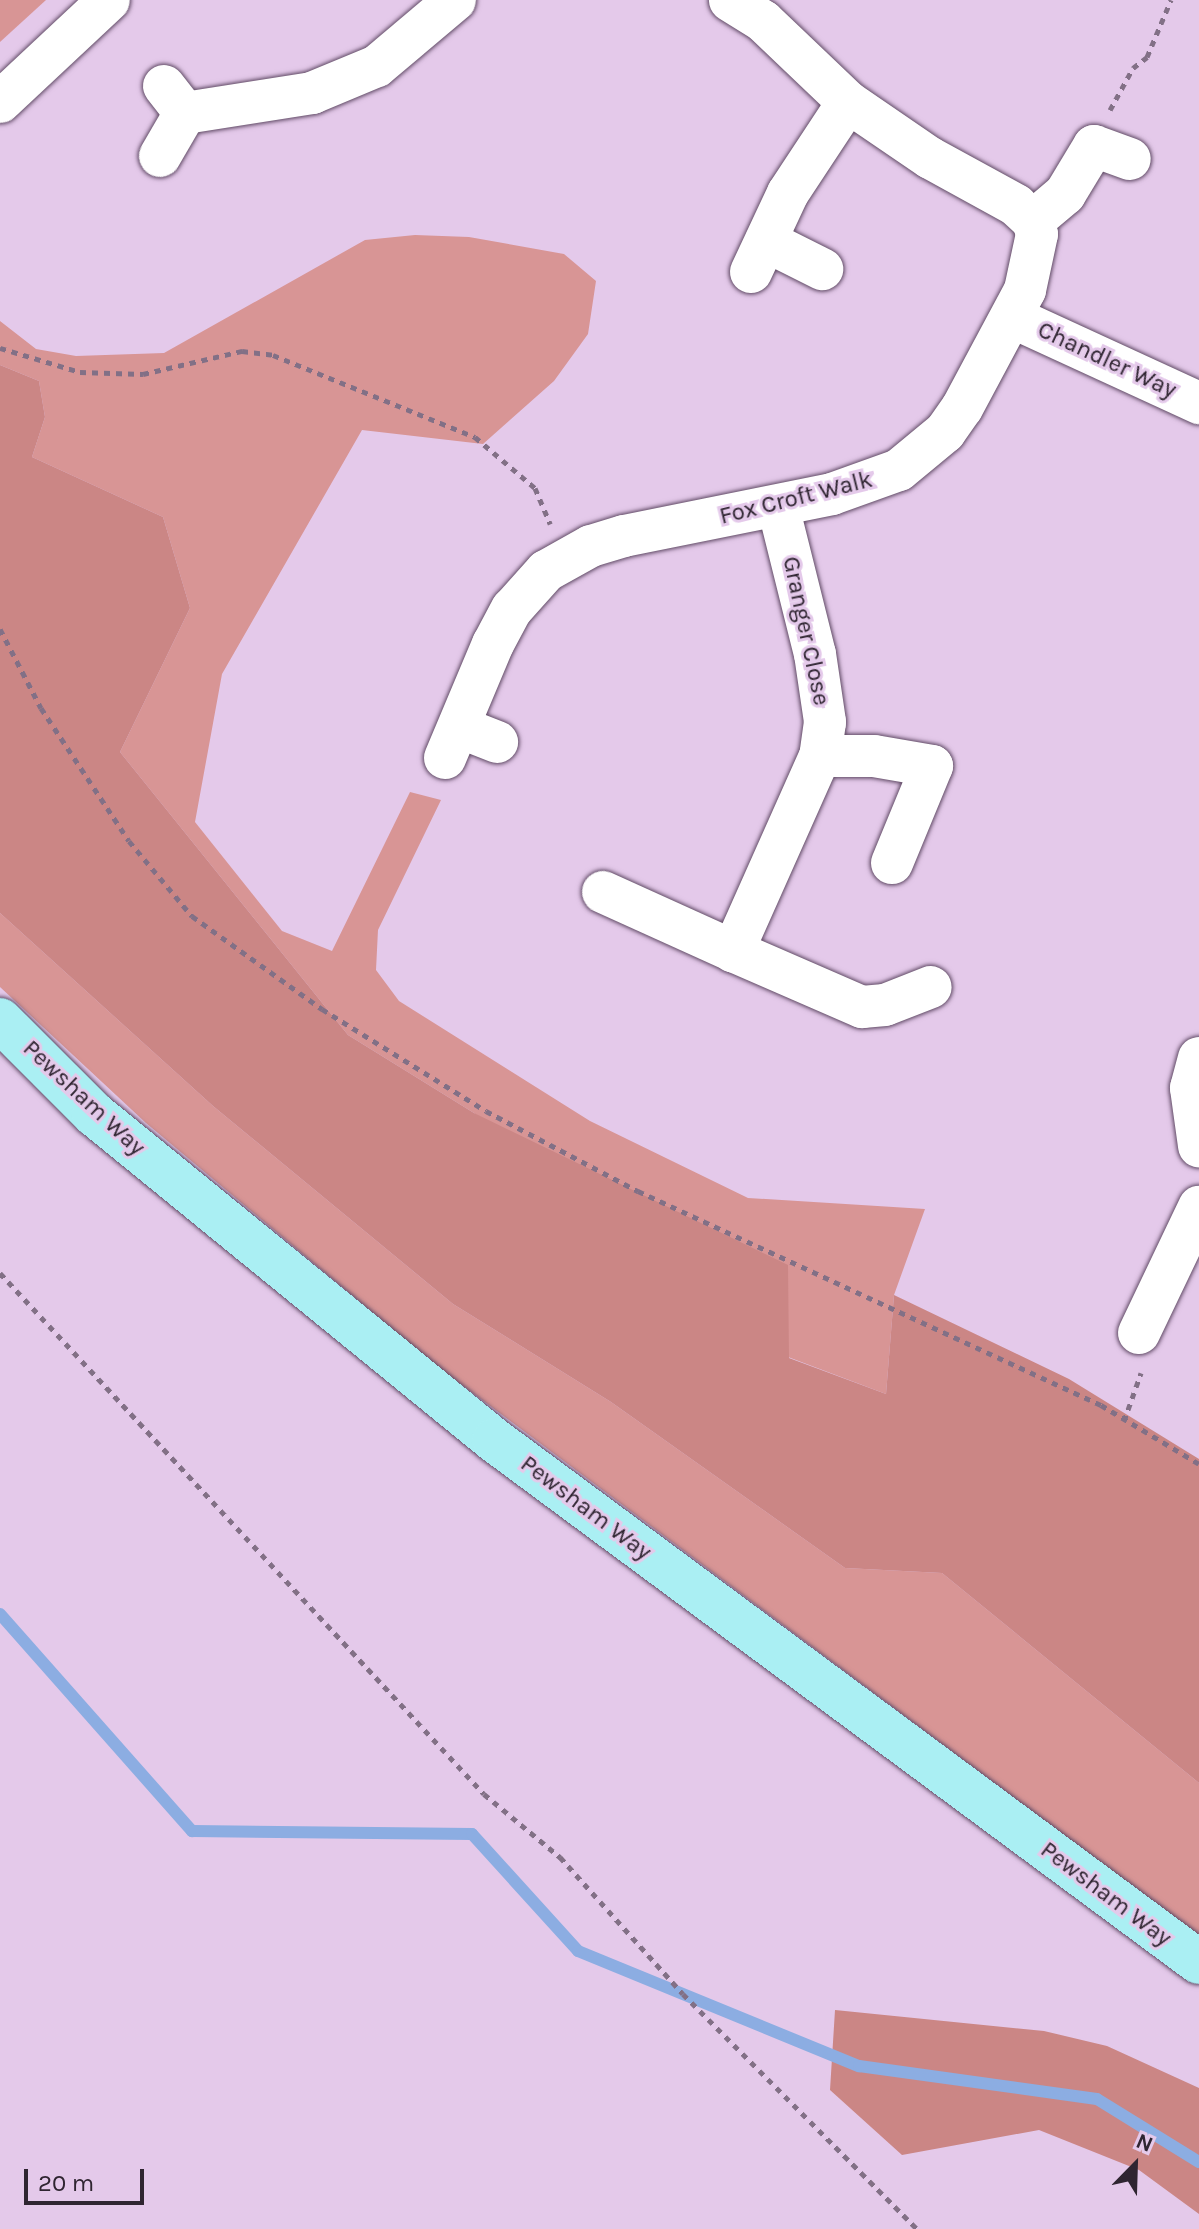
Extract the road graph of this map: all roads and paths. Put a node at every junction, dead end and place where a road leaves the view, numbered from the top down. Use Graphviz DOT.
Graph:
graph roads {
  1 [pos="109,0"];
  2 [pos="455,0"];
  3 [pos="730,0"];
  4 [pos="1171,0"];
  5 [pos="0,102"];
  6 [pos="848,102"];
  7 [pos="1110,140"];
  8 [pos="160,156"];
  9 [pos="1033,221"];
  10 [pos="822,269"];
  11 [pos="1014,318"];
  12 [pos="0,348"];
  13 [pos="1199,403"];
  14 [pos="778,506"];
  15 [pos="564,559"];
  16 [pos="0,629"];
  17 [pos="497,742"];
  18 [pos="820,756"];
  19 [pos="892,863"];
  20 [pos="603,892"];
  21 [pos="733,951"];
  22 [pos="931,987"];
  23 [pos="0,1020"];
  24 [pos="1199,1058"];
  25 [pos="1199,1146"];
  26 [pos="1199,1207"];
  27 [pos="0,1273"];
  28 [pos="1139,1333"];
  29 [pos="1199,1464"];
  30 [pos="1199,1962"];
  31 [pos="917,2229"];
  1 -- 5 [label="street"];
  2 -- 8 [label="street"];
  3 -- 6 [label="street"];
  4 -- 7 [label="path"];
  6 -- 9 [label="street"];
  6 -- 10 [label="street"];
  7 -- 9 [label="street"];
  9 -- 11 [label="street, Fox Croft Walk"];
  11 -- 13 [label="street, Chandler Way"];
  11 -- 14 [label="street, Fox Croft Walk"];
  12 -- 15 [label="path"];
  14 -- 15 [label="street, Fox Croft Walk"];
  14 -- 18 [label="street, Granger Close"];
  15 -- 17 [label="street, Fox Croft Walk"];
  16 -- 29 [label="path"];
  18 -- 19 [label="street"];
  18 -- 21 [label="street, Granger Close"];
  20 -- 21 [label="street"];
  21 -- 22 [label="street"];
  23 -- 30 [label="main road, Pewsham Way"];
  24 -- 25 [label="street"];
  26 -- 28 [label="street"];
  27 -- 31 [label="path"];
}
